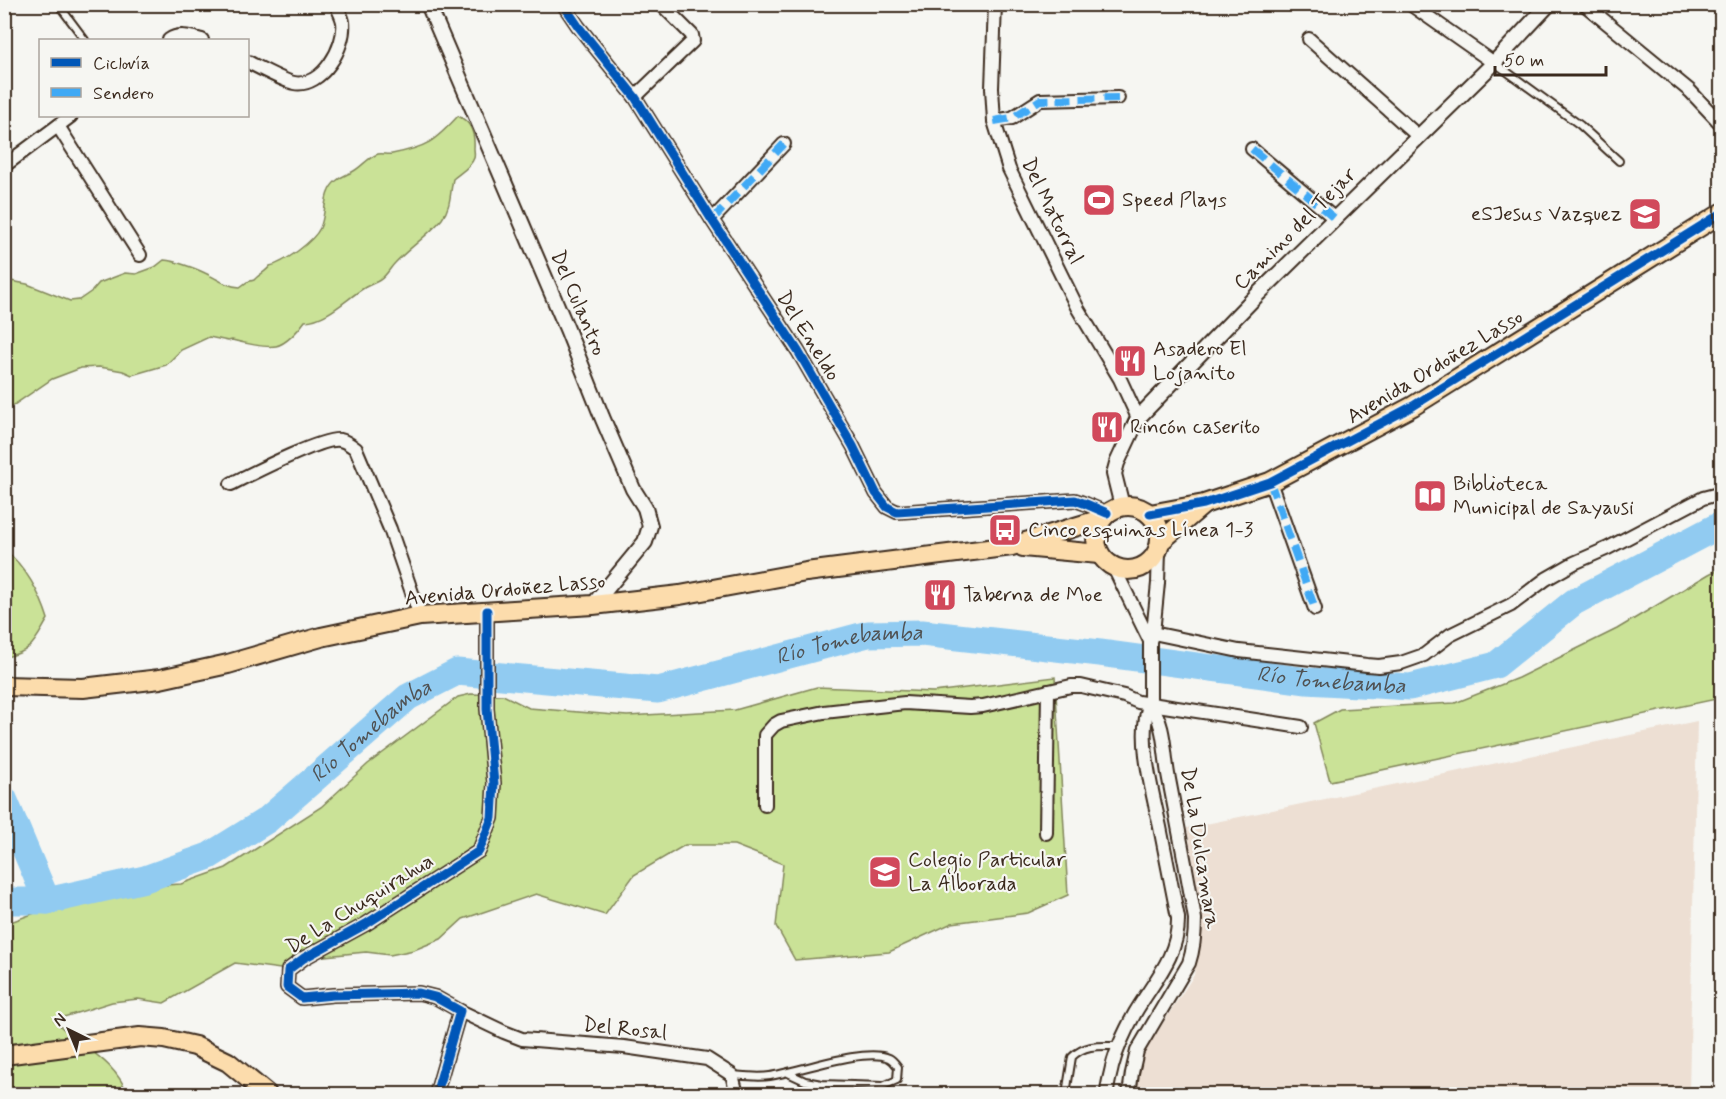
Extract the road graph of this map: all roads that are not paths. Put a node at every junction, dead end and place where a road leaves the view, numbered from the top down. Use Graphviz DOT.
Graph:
graph roads {
  1 [pos="58,4"];
  2 [pos="336,4"];
  3 [pos="428,4"];
  4 [pos="563,4"];
  5 [pos="661,4"];
  6 [pos="995,4"];
  7 [pos="1410,4"];
  8 [pos="1549,4"];
  9 [pos="1584,4"];
  10 [pos="84,39"];
  11 [pos="171,39"];
  12 [pos="198,39"];
  13 [pos="1309,39"];
  14 [pos="249,62"];
  15 [pos="1494,63"];
  16 [pos="635,97"];
  17 [pos="1118,98"];
  18 [pos="70,117"];
  19 [pos="994,121"];
  20 [pos="1722,125"];
  21 [pos="58,126"];
  22 [pos="1418,136"];
  23 [pos="784,144"];
  24 [pos="1252,149"];
  25 [pos="1619,161"];
  26 [pos="4,166"];
  27 [pos="1722,213"];
  28 [pos="1334,218"];
  29 [pos="712,220"];
  30 [pos="140,255"];
  31 [pos="1138,418"];
  32 [pos="1270,482"];
  33 [pos="231,484"];
  34 [pos="1722,493"];
  35 [pos="1204,504"];
  36 [pos="1110,513"];
  37 [pos="1150,514"];
  38 [pos="1012,546"];
  39 [pos="1159,546"];
  40 [pos="1099,554"];
  41 [pos="1114,568"];
  42 [pos="592,605"];
  43 [pos="1315,609"];
  44 [pos="487,611"];
  45 [pos="420,616"];
  46 [pos="1150,639"];
  47 [pos="4,686"];
  48 [pos="1048,691"];
  49 [pos="1150,700"];
  50 [pos="1301,727"];
  51 [pos="765,805"];
  52 [pos="1046,833"];
  53 [pos="460,1011"];
  54 [pos="1117,1046"];
  55 [pos="4,1055"];
  56 [pos="788,1072"];
  57 [pos="732,1075"];
  58 [pos="267,1095"];
  59 [pos="436,1095"];
  60 [pos="737,1095"];
  61 [pos="1066,1095"];
  62 [pos="1107,1095"];
  63 [pos="1129,1095"];
  1 -- 10 [label="lane"];
  2 -- 14 [label="street"];
  3 -- 42 [label="street, Del Culantro"];
  4 -- 16 [label="street, Del Eneldo"];
  5 -- 16 [label="street"];
  6 -- 19 [label="street, Del Matorral"];
  7 -- 15 [label="street"];
  8 -- 15 [label="street, Camino del Tejar"];
  9 -- 20 [label="street"];
  11 -- 12 [label="street"];
  13 -- 22 [label="street"];
  15 -- 22 [label="street, Camino del Tejar"];
  15 -- 25 [label="lane"];
  16 -- 29 [label="street, Del Eneldo"];
  17 -- 19 [label="street"];
  18 -- 21 [label="street"];
  19 -- 31 [label="street, Del Matorral"];
  21 -- 26 [label="street"];
  21 -- 30 [label="street"];
  22 -- 28 [label="street, Camino del Tejar"];
  23 -- 29 [label="street"];
  24 -- 28 [label="street"];
  27 -- 32 [label="main road, Avenida Ordoñez Lasso"];
  28 -- 31 [label="street, Camino del Tejar"];
  29 -- 36 [label="street, Del Eneldo"];
  31 -- 36 [label="street, Camino del Tejar"];
  32 -- 35 [label="main road, Avenida Ordoñez Lasso"];
  32 -- 43 [label="street"];
  33 -- 45 [label="street"];
  34 -- 46 [label="street"];
  35 -- 37 [label="main road, Avenida Ordoñez Lasso"];
  35 -- 39 [label="main road, Avenida Ordoñez Lasso"];
  36 -- 37 [label="main road"];
  36 -- 38 [label="main road, Avenida Ordoñez Lasso"];
  36 -- 40 [label="main road"];
  37 -- 39 [label="main road"];
  38 -- 40 [label="main road, Avenida Ordoñez Lasso"];
  38 -- 42 [label="main road, Avenida Ordoñez Lasso"];
  39 -- 41 [label="main road"];
  39 -- 46 [label="street, De La Dulcamara"];
  40 -- 41 [label="main road"];
  41 -- 46 [label="street, De La Dulcamara"];
  42 -- 44 [label="main road, Avenida Ordoñez Lasso"];
  44 -- 45 [label="main road, Avenida Ordoñez Lasso"];
  44 -- 53 [label="street, De La Chuquirahua"];
  45 -- 47 [label="main road, Avenida Ordoñez Lasso"];
  46 -- 49 [label="street, De La Dulcamara"];
  48 -- 49 [label="street"];
  48 -- 51 [label="street"];
  48 -- 52 [label="street"];
  49 -- 50 [label="street"];
  49 -- 54 [label="street, De La Dulcamara"];
  49 -- 63 [label="street, De La Dulcamara"];
  53 -- 57 [label="street, Del Rosal"];
  53 -- 59 [label="street"];
  54 -- 61 [label="lane"];
  54 -- 62 [label="street, De La Dulcamara"];
  55 -- 58 [label="main road"];
  56 -- 56 [label="lane, Del Rosal"];
  56 -- 57 [label="lane, Del Rosal"];
  57 -- 60 [label="street"];
}
